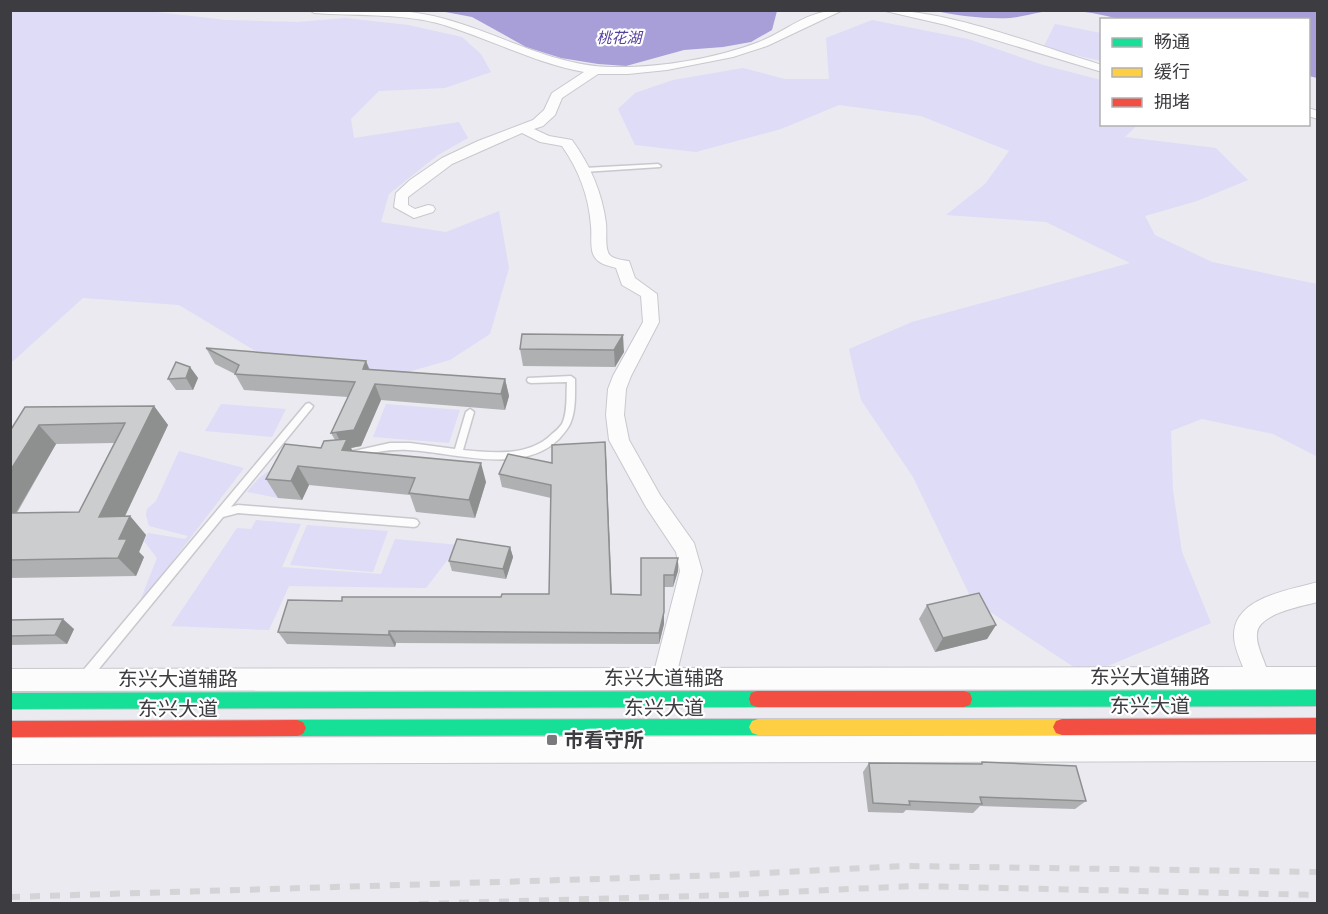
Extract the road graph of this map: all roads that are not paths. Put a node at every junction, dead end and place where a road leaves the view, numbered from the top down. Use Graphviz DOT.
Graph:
graph roads {
  1 [pos="314,10"];
  2 [pos="838,10"];
  3 [pos="886,10"];
  4 [pos="1100,69"];
  5 [pos="596,70"];
  6 [pos="523,129"];
  7 [pos="658,166"];
  8 [pos="584,170"];
  9 [pos="428,209"];
  10 [pos="531,380"];
  11 [pos="309,406"];
  12 [pos="470,412"];
  13 [pos="272,452"];
  14 [pos="284,452"];
  15 [pos="458,453"];
  16 [pos="342,454"];
  17 [pos="222,514"];
  18 [pos="414,524"];
  19 [pos="1317,592"];
  20 [pos="1258,677"];
  21 [pos="664,678"];
  22 [pos="752,678"];
  23 [pos="1317,678"];
  24 [pos="274,679"];
  25 [pos="502,679"];
  26 [pos="10,680"];
  27 [pos="83,680"];
  28 [pos="1317,698"];
  29 [pos="795,699"];
  30 [pos="323,700"];
  31 [pos="446,700"];
  32 [pos="10,701"];
  33 [pos="65,705"];
  34 [pos="1317,726"];
  35 [pos="619,727"];
  36 [pos="899,727"];
  37 [pos="10,729"];
  38 [pos="253,739"];
  39 [pos="1317,748"];
  40 [pos="954,749"];
  41 [pos="663,750"];
  42 [pos="10,751"];
  1 -- 5 [label="street"];
  2 -- 5 [label="street"];
  3 -- 4 [label="street"];
  5 -- 6 [label="street"];
  6 -- 8 [label="street"];
  6 -- 9 [label="street"];
  7 -- 8 [label="lane"];
  8 -- 21 [label="street"];
  10 -- 15 [label="lane"];
  11 -- 13 [label="lane"];
  12 -- 15 [label="lane"];
  13 -- 14 [label="lane"];
  13 -- 17 [label="lane"];
  15 -- 16 [label="lane"];
  17 -- 18 [label="lane"];
  17 -- 27 [label="lane"];
  19 -- 20 [label="street"];
  20 -- 22 [label="street, 东兴大道辅路"];
  20 -- 23 [label="street, 东兴大道辅路"];
  21 -- 22 [label="street, 东兴大道辅路"];
  21 -- 25 [label="street, 东兴大道辅路"];
  22 -- 29 [label="street"];
  24 -- 25 [label="street, 东兴大道辅路"];
  24 -- 27 [label="street, 东兴大道辅路"];
  24 -- 30 [label="street"];
  25 -- 31 [label="street"];
  26 -- 27 [label="street, 东兴大道辅路"];
  27 -- 33 [label="lane"];
  28 -- 29 [label="main road, 东兴大道"];
  29 -- 31 [label="main road, 东兴大道"];
  30 -- 31 [label="main road, 东兴大道"];
  30 -- 33 [label="main road, 东兴大道"];
  32 -- 33 [label="main road, 东兴大道"];
  34 -- 36 [label="main road, 东兴大道"];
  35 -- 36 [label="main road, 东兴大道"];
  35 -- 38 [label="main road, 东兴大道"];
  35 -- 41 [label="street"];
  36 -- 40 [label="street"];
  37 -- 38 [label="main road, 东兴大道"];
  38 -- 41 [label="street"];
  38 -- 42 [label="street"];
  39 -- 40 [label="street"];
  40 -- 41 [label="street"];
}
